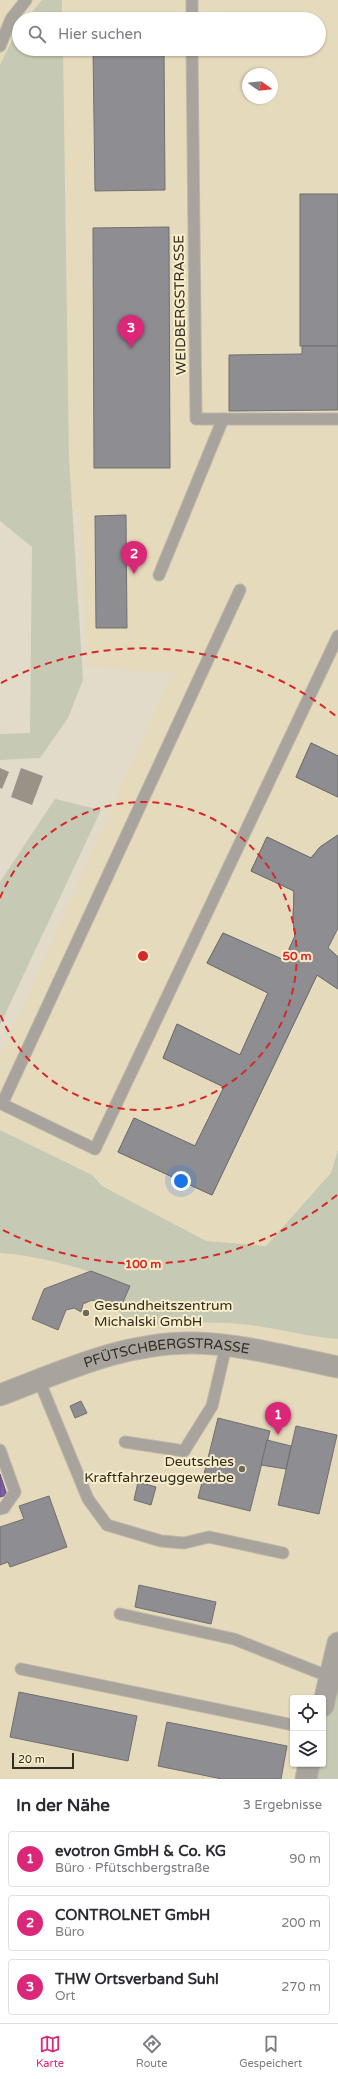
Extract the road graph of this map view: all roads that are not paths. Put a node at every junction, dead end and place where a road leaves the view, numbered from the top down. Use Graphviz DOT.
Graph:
graph roads {
  1 [pos="26,0"];
  2 [pos="192,0"];
  3 [pos="17,12"];
  4 [pos="192,12"];
  5 [pos="12,18"];
  6 [pos="0,46"];
  7 [pos="192,56"];
  8 [pos="223,419"];
  9 [pos="338,419"];
  10 [pos="159,575"];
  11 [pos="240,590"];
  12 [pos="338,636"];
  13 [pos="226,1346"];
  14 [pos="338,1367"];
  15 [pos="39,1380"];
  16 [pos="0,1395"];
  17 [pos="125,1442"];
  18 [pos="0,1450"];
  19 [pos="0,1509"];
  20 [pos="283,1553"];
  21 [pos="120,1614"];
  22 [pos="338,1642"];
  23 [pos="21,1669"];
  24 [pos="330,1677"];
  25 [pos="326,1695"];
  26 [pos="290,1724"];
  27 [pos="309,1767"];
  28 [pos="306,1779"];
  1 -- 3 [label="lane"];
  2 -- 4 [label="lane"];
  5 -- 6 [label="lane"];
  7 -- 8 [label="lane, WEIDBERGSTRASSE"];
  8 -- 9 [label="lane, WEIDBERGSTRASSE"];
  8 -- 10 [label="lane"];
  11 -- 12 [label="lane"];
  13 -- 14 [label="street, PFÜTSCHBERGSTRASSE"];
  13 -- 15 [label="street, PFÜTSCHBERGSTRASSE"];
  13 -- 17 [label="lane"];
  15 -- 16 [label="street, PFÜTSCHBERGSTRASSE"];
  15 -- 20 [label="lane"];
  18 -- 19 [label="lane"];
  21 -- 24 [label="lane"];
  22 -- 24 [label="street"];
  23 -- 26 [label="lane"];
  24 -- 25 [label="street"];
  27 -- 28 [label="street"];
}
